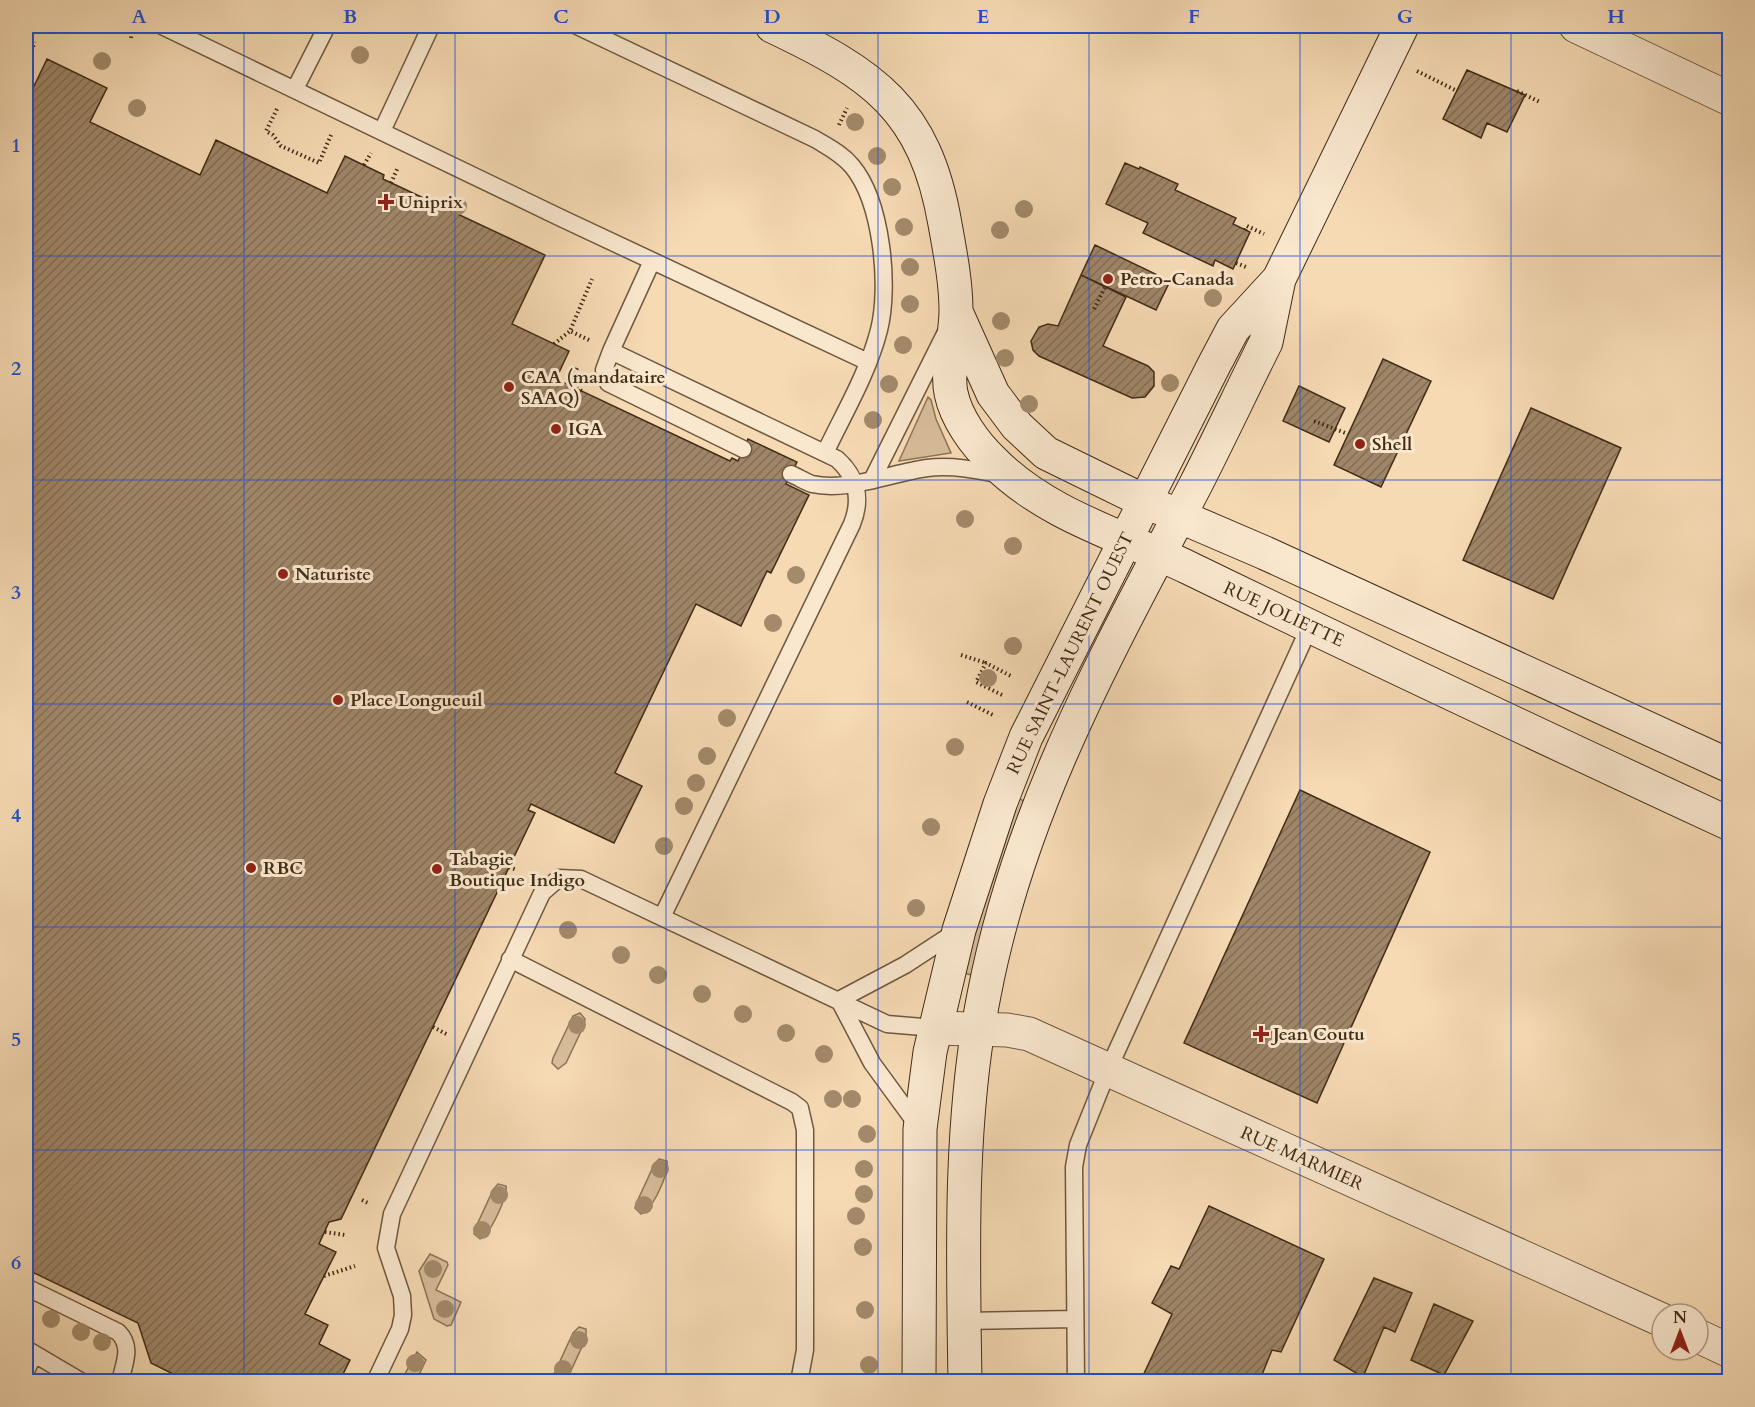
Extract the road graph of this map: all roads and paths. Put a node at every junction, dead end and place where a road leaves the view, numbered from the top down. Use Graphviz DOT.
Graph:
graph roads {
  1 [pos="133,26"];
  2 [pos="162,26"];
  3 [pos="327,26"];
  4 [pos="431,26"];
  5 [pos="577,26"];
  6 [pos="772,26"];
  7 [pos="1402,26"];
  8 [pos="1576,26"];
  9 [pos="131,38"];
  10 [pos="35,42"];
  11 [pos="26,63"];
  12 [pos="1413,69"];
  13 [pos="295,89"];
  14 [pos="1457,91"];
  15 [pos="1517,91"];
  16 [pos="1730,99"];
  17 [pos="1540,102"];
  18 [pos="277,109"];
  19 [pos="382,131"];
  20 [pos="332,135"];
  21 [pos="370,153"];
  22 [pos="364,165"];
  23 [pos="398,167"];
  24 [pos="391,183"];
  25 [pos="1245,230"];
  26 [pos="1264,234"];
  27 [pos="652,261"];
  28 [pos="1236,263"];
  29 [pos="1246,267"];
  30 [pos="1279,279"];
  31 [pos="1105,287"];
  32 [pos="1094,309"];
  33 [pos="956,312"];
  34 [pos="570,331"];
  35 [pos="554,344"];
  36 [pos="611,351"];
  37 [pos="868,362"];
  38 [pos="1314,421"];
  39 [pos="1348,434"];
  40 [pos="743,449"];
  41 [pos="825,453"];
  42 [pos="792,474"];
  43 [pos="1009,476"];
  44 [pos="873,478"];
  45 [pos="856,484"];
  46 [pos="1144,501"];
  47 [pos="1179,515"];
  48 [pos="1124,540"];
  49 [pos="1158,554"];
  50 [pos="1310,626"];
  51 [pos="961,655"];
  52 [pos="986,663"];
  53 [pos="1011,676"];
  54 [pos="1002,696"];
  55 [pos="967,702"];
  56 [pos="993,715"];
  57 [pos="1730,766"];
  58 [pos="1730,824"];
  59 [pos="509,867"];
  60 [pos="517,870"];
  61 [pos="662,917"];
  62 [pos="959,930"];
  63 [pos="510,959"];
  64 [pos="839,1000"];
  65 [pos="433,1027"];
  66 [pos="935,1028"];
  67 [pos="978,1028"];
  68 [pos="441,1032"];
  69 [pos="1108,1070"];
  70 [pos="920,1130"];
  71 [pos="325,1232"];
  72 [pos="345,1235"];
  73 [pos="355,1266"];
  74 [pos="324,1276"];
  75 [pos="26,1287"];
  76 [pos="1650,1315"];
  77 [pos="1075,1319"];
  78 [pos="964,1321"];
  79 [pos="1710,1341"];
  80 [pos="1730,1350"];
  81 [pos="30,1351"];
  82 [pos="26,1371"];
  83 [pos="82,1382"];
  84 [pos="120,1382"];
  85 [pos="375,1382"];
  86 [pos="799,1382"];
  87 [pos="919,1382"];
  88 [pos="965,1382"];
  89 [pos="1076,1382"];
  1 -- 9 [label="path"];
  2 -- 13 [label="lane"];
  3 -- 13 [label="lane"];
  4 -- 19 [label="lane"];
  5 -- 37 [label="lane"];
  6 -- 33 [label="street, RUE JOLIETTE"];
  7 -- 30 [label="street, RUE SAINT-LAURENT OUEST"];
  8 -- 16 [label="street"];
  10 -- 11 [label="path"];
  12 -- 14 [label="path"];
  13 -- 19 [label="lane"];
  15 -- 17 [label="path"];
  18 -- 20 [label="path"];
  19 -- 27 [label="lane"];
  21 -- 22 [label="path"];
  23 -- 24 [label="path"];
  25 -- 26 [label="path"];
  27 -- 36 [label="lane"];
  27 -- 37 [label="lane"];
  28 -- 29 [label="path"];
  30 -- 46 [label="street, RUE SAINT-LAURENT OUEST"];
  30 -- 47 [label="street, RUE SAINT-LAURENT OUEST"];
  31 -- 32 [label="path"];
  33 -- 43 [label="street, RUE JOLIETTE"];
  33 -- 44 [label="lane"];
  33 -- 46 [label="street, RUE JOLIETTE"];
  34 -- 35 [label="path"];
  36 -- 40 [label="lane"];
  36 -- 41 [label="lane"];
  37 -- 41 [label="lane"];
  38 -- 39 [label="path"];
  41 -- 45 [label="lane"];
  42 -- 45 [label="lane"];
  43 -- 44 [label="lane"];
  43 -- 48 [label="street, RUE JOLIETTE"];
  44 -- 45 [label="lane"];
  45 -- 61 [label="lane"];
  46 -- 47 [label="street, RUE JOLIETTE"];
  46 -- 48 [label="street, RUE SAINT-LAURENT OUEST"];
  47 -- 49 [label="street, RUE SAINT-LAURENT OUEST"];
  47 -- 57 [label="street, RUE JOLIETTE"];
  48 -- 49 [label="street, RUE JOLIETTE"];
  48 -- 62 [label="street, RUE SAINT-LAURENT OUEST"];
  49 -- 50 [label="street, RUE JOLIETTE"];
  49 -- 67 [label="street, RUE SAINT-LAURENT OUEST"];
  50 -- 58 [label="street, RUE JOLIETTE"];
  50 -- 69 [label="lane"];
  51 -- 52 [label="path"];
  52 -- 53 [label="path"];
  52 -- 54 [label="path"];
  55 -- 56 [label="path"];
  59 -- 60 [label="path"];
  61 -- 63 [label="lane"];
  61 -- 64 [label="lane"];
  62 -- 64 [label="lane"];
  62 -- 66 [label="street, RUE SAINT-LAURENT OUEST"];
  63 -- 85 [label="lane"];
  63 -- 86 [label="lane"];
  64 -- 66 [label="lane"];
  64 -- 70 [label="lane"];
  65 -- 68 [label="path"];
  66 -- 67 [label="street, RUE MARMIER"];
  66 -- 70 [label="street, RUE SAINT-LAURENT OUEST"];
  67 -- 69 [label="street, RUE MARMIER"];
  67 -- 78 [label="street, RUE SAINT-LAURENT OUEST"];
  69 -- 76 [label="street, RUE MARMIER"];
  69 -- 77 [label="lane"];
  70 -- 87 [label="street, RUE SAINT-LAURENT OUEST"];
  71 -- 72 [label="path"];
  73 -- 74 [label="path"];
  75 -- 84 [label="lane"];
  77 -- 78 [label="lane"];
  77 -- 89 [label="lane"];
  78 -- 88 [label="street, RUE SAINT-LAURENT OUEST"];
  79 -- 80 [label="street"];
  81 -- 82 [label="lane"];
  81 -- 83 [label="lane"];
}
